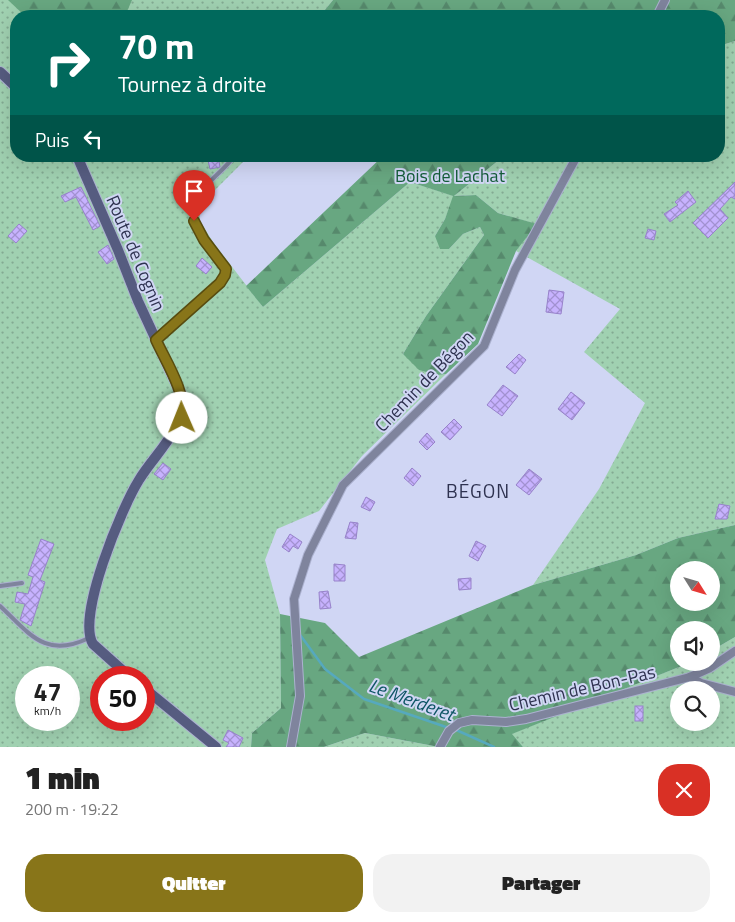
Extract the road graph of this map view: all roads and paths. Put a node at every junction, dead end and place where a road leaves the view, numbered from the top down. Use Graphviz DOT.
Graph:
graph roads {
  1 [pos="0,72"];
  2 [pos="10,82"];
  3 [pos="80,162"];
  4 [pos="228,162"];
  5 [pos="574,162"];
  6 [pos="156,340"];
  7 [pos="22,583"];
  8 [pos="0,586"];
  9 [pos="0,606"];
  10 [pos="89,638"];
  11 [pos="735,651"];
  12 [pos="116,666"];
  13 [pos="690,677"];
  14 [pos="735,692"];
  15 [pos="155,697"];
  16 [pos="216,747"];
  17 [pos="291,747"];
  18 [pos="440,747"];
  1 -- 2 [label="main road"];
  3 -- 6 [label="main road, Route de Cognin"];
  4 -- 6 [label="lane"];
  5 -- 17 [label="street, Chemin de Bégon"];
  6 -- 10 [label="main road, Route de Cognin"];
  7 -- 8 [label="lane"];
  9 -- 10 [label="lane"];
  10 -- 12 [label="main road"];
  11 -- 13 [label="street, Chemin de Bon-Pas"];
  13 -- 14 [label="street"];
  13 -- 18 [label="street, Chemin de Bon-Pas"];
  15 -- 16 [label="main road"];
}
